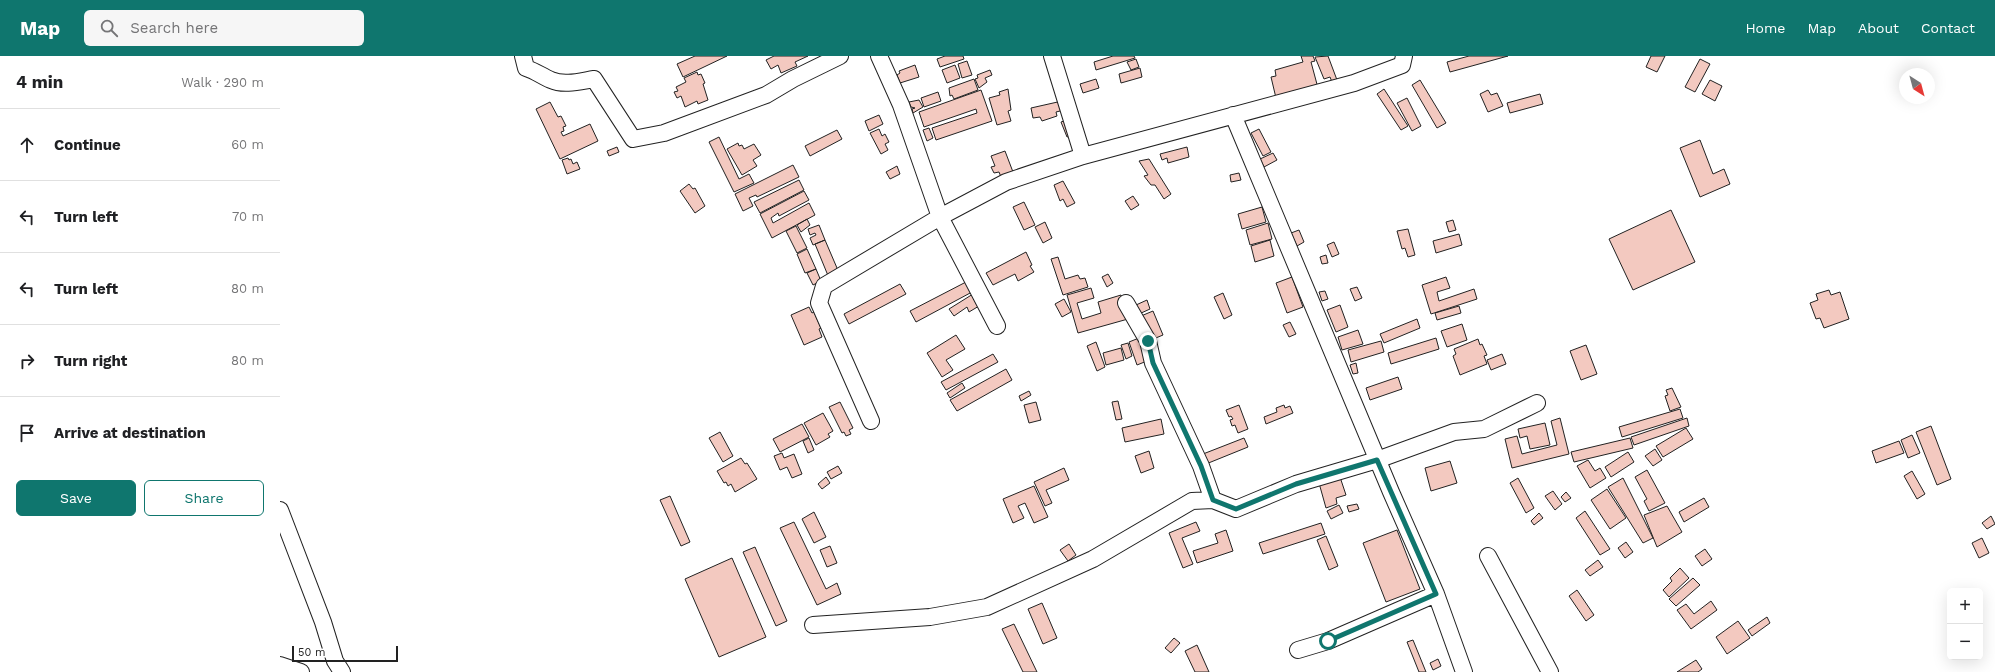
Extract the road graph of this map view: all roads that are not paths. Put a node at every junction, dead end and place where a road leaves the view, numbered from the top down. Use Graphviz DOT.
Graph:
graph roads {
  1 [pos="522,56"];
  2 [pos="840,56"];
  3 [pos="879,56"];
  4 [pos="1052,56"];
  5 [pos="1404,56"];
  6 [pos="1233,115"];
  7 [pos="1082,156"];
  8 [pos="940,217"];
  9 [pos="1126,303"];
  10 [pos="997,326"];
  11 [pos="1537,403"];
  12 [pos="870,421"];
  13 [pos="1377,460"];
  14 [pos="1213,500"];
  15 [pos="280,510"];
  16 [pos="1488,556"];
  17 [pos="1436,594"];
  18 [pos="813,625"];
  19 [pos="1298,650"];
  20 [pos="280,665"];
  21 [pos="301,672"];
  22 [pos="342,672"];
  23 [pos="1464,672"];
  24 [pos="1550,672"];
  1 -- 2 [label="street"];
  3 -- 8 [label="street"];
  4 -- 7 [label="street"];
  5 -- 6 [label="street"];
  6 -- 7 [label="street"];
  6 -- 13 [label="street"];
  7 -- 8 [label="street"];
  8 -- 10 [label="street"];
  8 -- 12 [label="street"];
  9 -- 14 [label="street"];
  11 -- 13 [label="street"];
  13 -- 14 [label="street"];
  13 -- 17 [label="street"];
  14 -- 18 [label="street"];
  15 -- 22 [label="street"];
  16 -- 24 [label="street"];
  17 -- 19 [label="street"];
  17 -- 23 [label="street"];
  20 -- 21 [label="street"];
}
